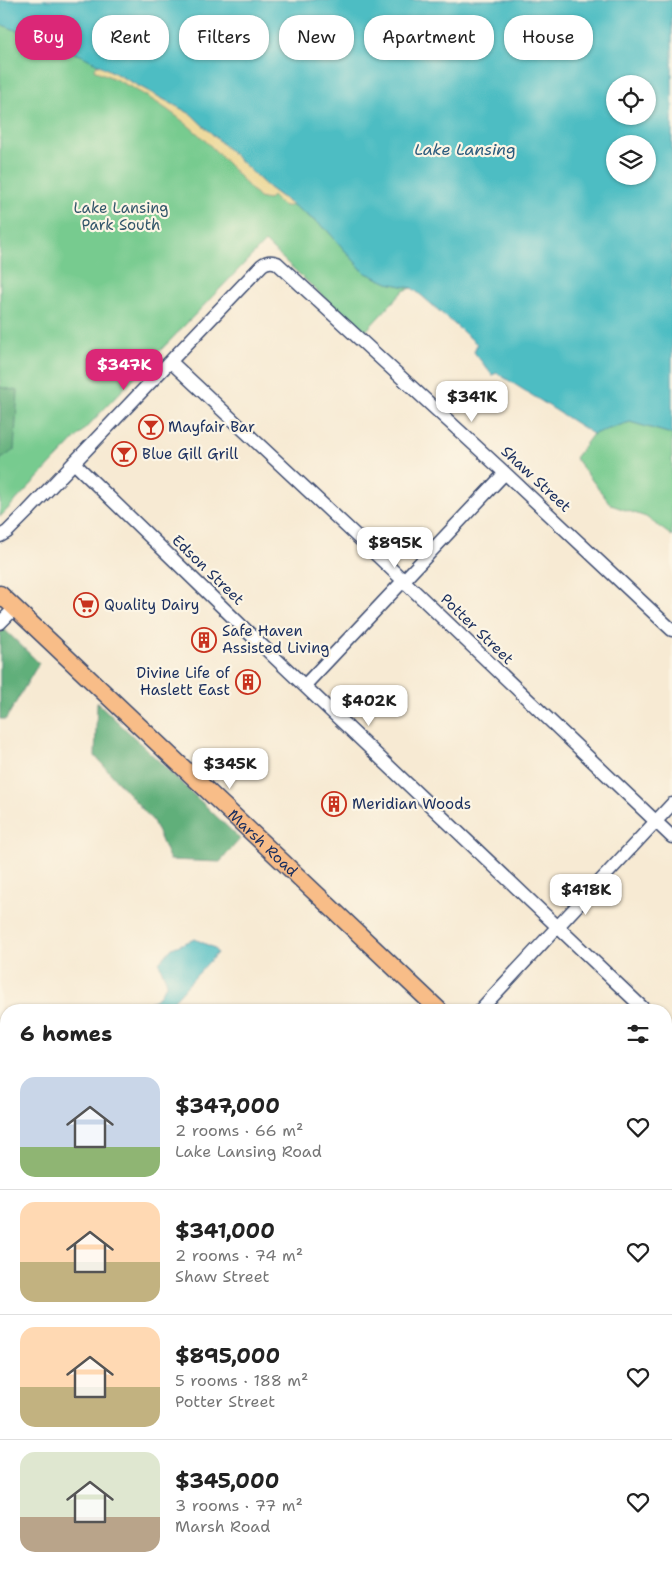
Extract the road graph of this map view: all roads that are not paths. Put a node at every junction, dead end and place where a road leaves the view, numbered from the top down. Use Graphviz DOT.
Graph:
graph roads {
  1 [pos="171,362"];
  2 [pos="74,463"];
  3 [pos="506,473"];
  4 [pos="0,536"];
  5 [pos="403,581"];
  6 [pos="0,594"];
  7 [pos="15,608"];
  8 [pos="0,623"];
  9 [pos="672,630"];
  10 [pos="305,685"];
  11 [pos="672,804"];
  12 [pos="655,822"];
  13 [pos="672,837"];
  14 [pos="558,926"];
  15 [pos="433,1004"];
  16 [pos="486,1004"];
  17 [pos="639,1004"];
  1 -- 2 [label="street"];
  1 -- 3 [label="street, Shaw Street"];
  1 -- 5 [label="street, Potter Street"];
  2 -- 4 [label="street"];
  2 -- 10 [label="street, Edson Street"];
  3 -- 5 [label="street"];
  3 -- 9 [label="street, Shaw Street"];
  5 -- 10 [label="street"];
  5 -- 12 [label="street, Potter Street"];
  6 -- 7 [label="main road, Marsh Road"];
  7 -- 8 [label="street"];
  7 -- 15 [label="main road, Marsh Road"];
  10 -- 14 [label="street, Edson Street"];
  11 -- 12 [label="street"];
  12 -- 13 [label="street, Potter Street"];
  12 -- 14 [label="street"];
  14 -- 16 [label="street"];
  14 -- 17 [label="street, Edson Street"];
}
